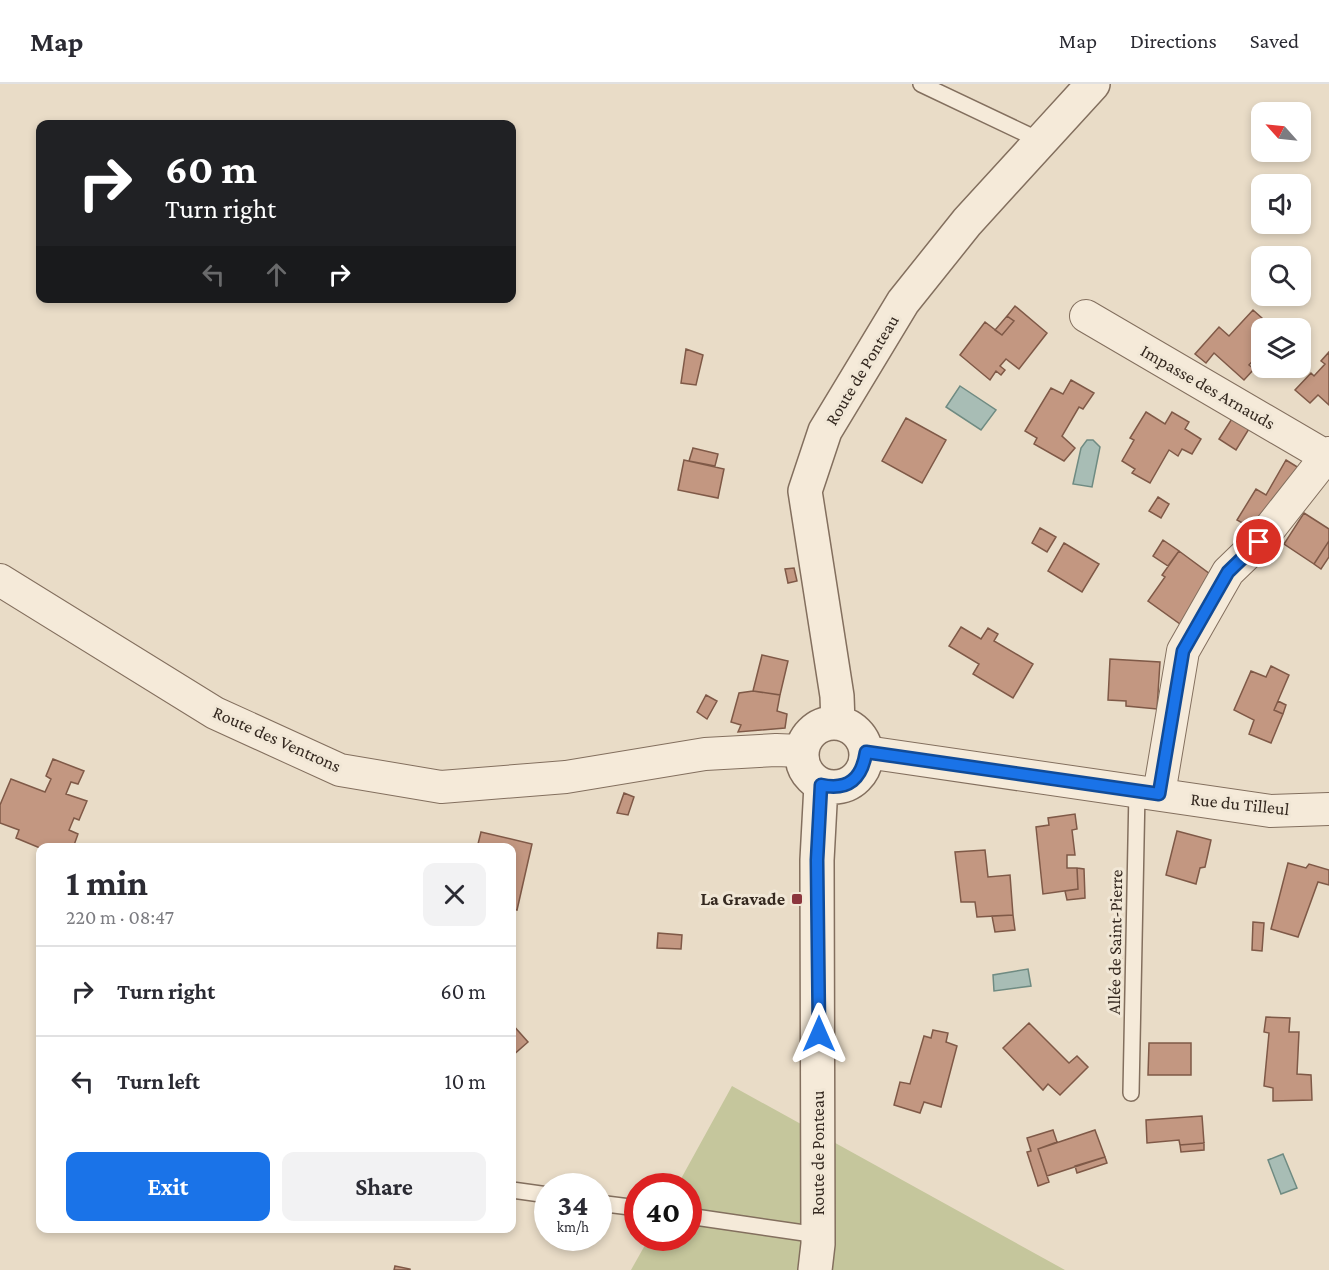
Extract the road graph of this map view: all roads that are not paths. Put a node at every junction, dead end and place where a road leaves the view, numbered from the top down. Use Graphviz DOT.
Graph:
graph roads {
  1 [pos="921,84"];
  2 [pos="1093,84"];
  3 [pos="1041,141"];
  4 [pos="1086,316"];
  5 [pos="1328,456"];
  6 [pos="0,580"];
  7 [pos="838,723"];
  8 [pos="802,751"];
  9 [pos="866,752"];
  10 [pos="821,785"];
  11 [pos="1148,793"];
  12 [pos="1329,809"];
  13 [pos="1131,1094"];
  14 [pos="516,1191"];
  15 [pos="534,1193"];
  16 [pos="702,1218"];
  17 [pos="818,1235"];
  18 [pos="815,1270"];
  1 -- 3 [label="lane"];
  2 -- 3 [label="street, Route de Ponteau"];
  3 -- 7 [label="street, Route de Ponteau"];
  4 -- 5 [label="street, Impasse des Arnauds"];
  5 -- 11 [label="street"];
  6 -- 8 [label="street, Route des Ventrons"];
  7 -- 8 [label="street"];
  7 -- 9 [label="street"];
  8 -- 10 [label="street"];
  9 -- 10 [label="street"];
  9 -- 11 [label="street, Rue du Tilleul"];
  10 -- 17 [label="street, Route de Ponteau"];
  11 -- 12 [label="street, Rue du Tilleul"];
  11 -- 13 [label="lane, Allée de Saint-Pierre"];
  14 -- 15 [label="lane"];
  16 -- 17 [label="lane"];
  17 -- 18 [label="street, Route de Ponteau"];
}
